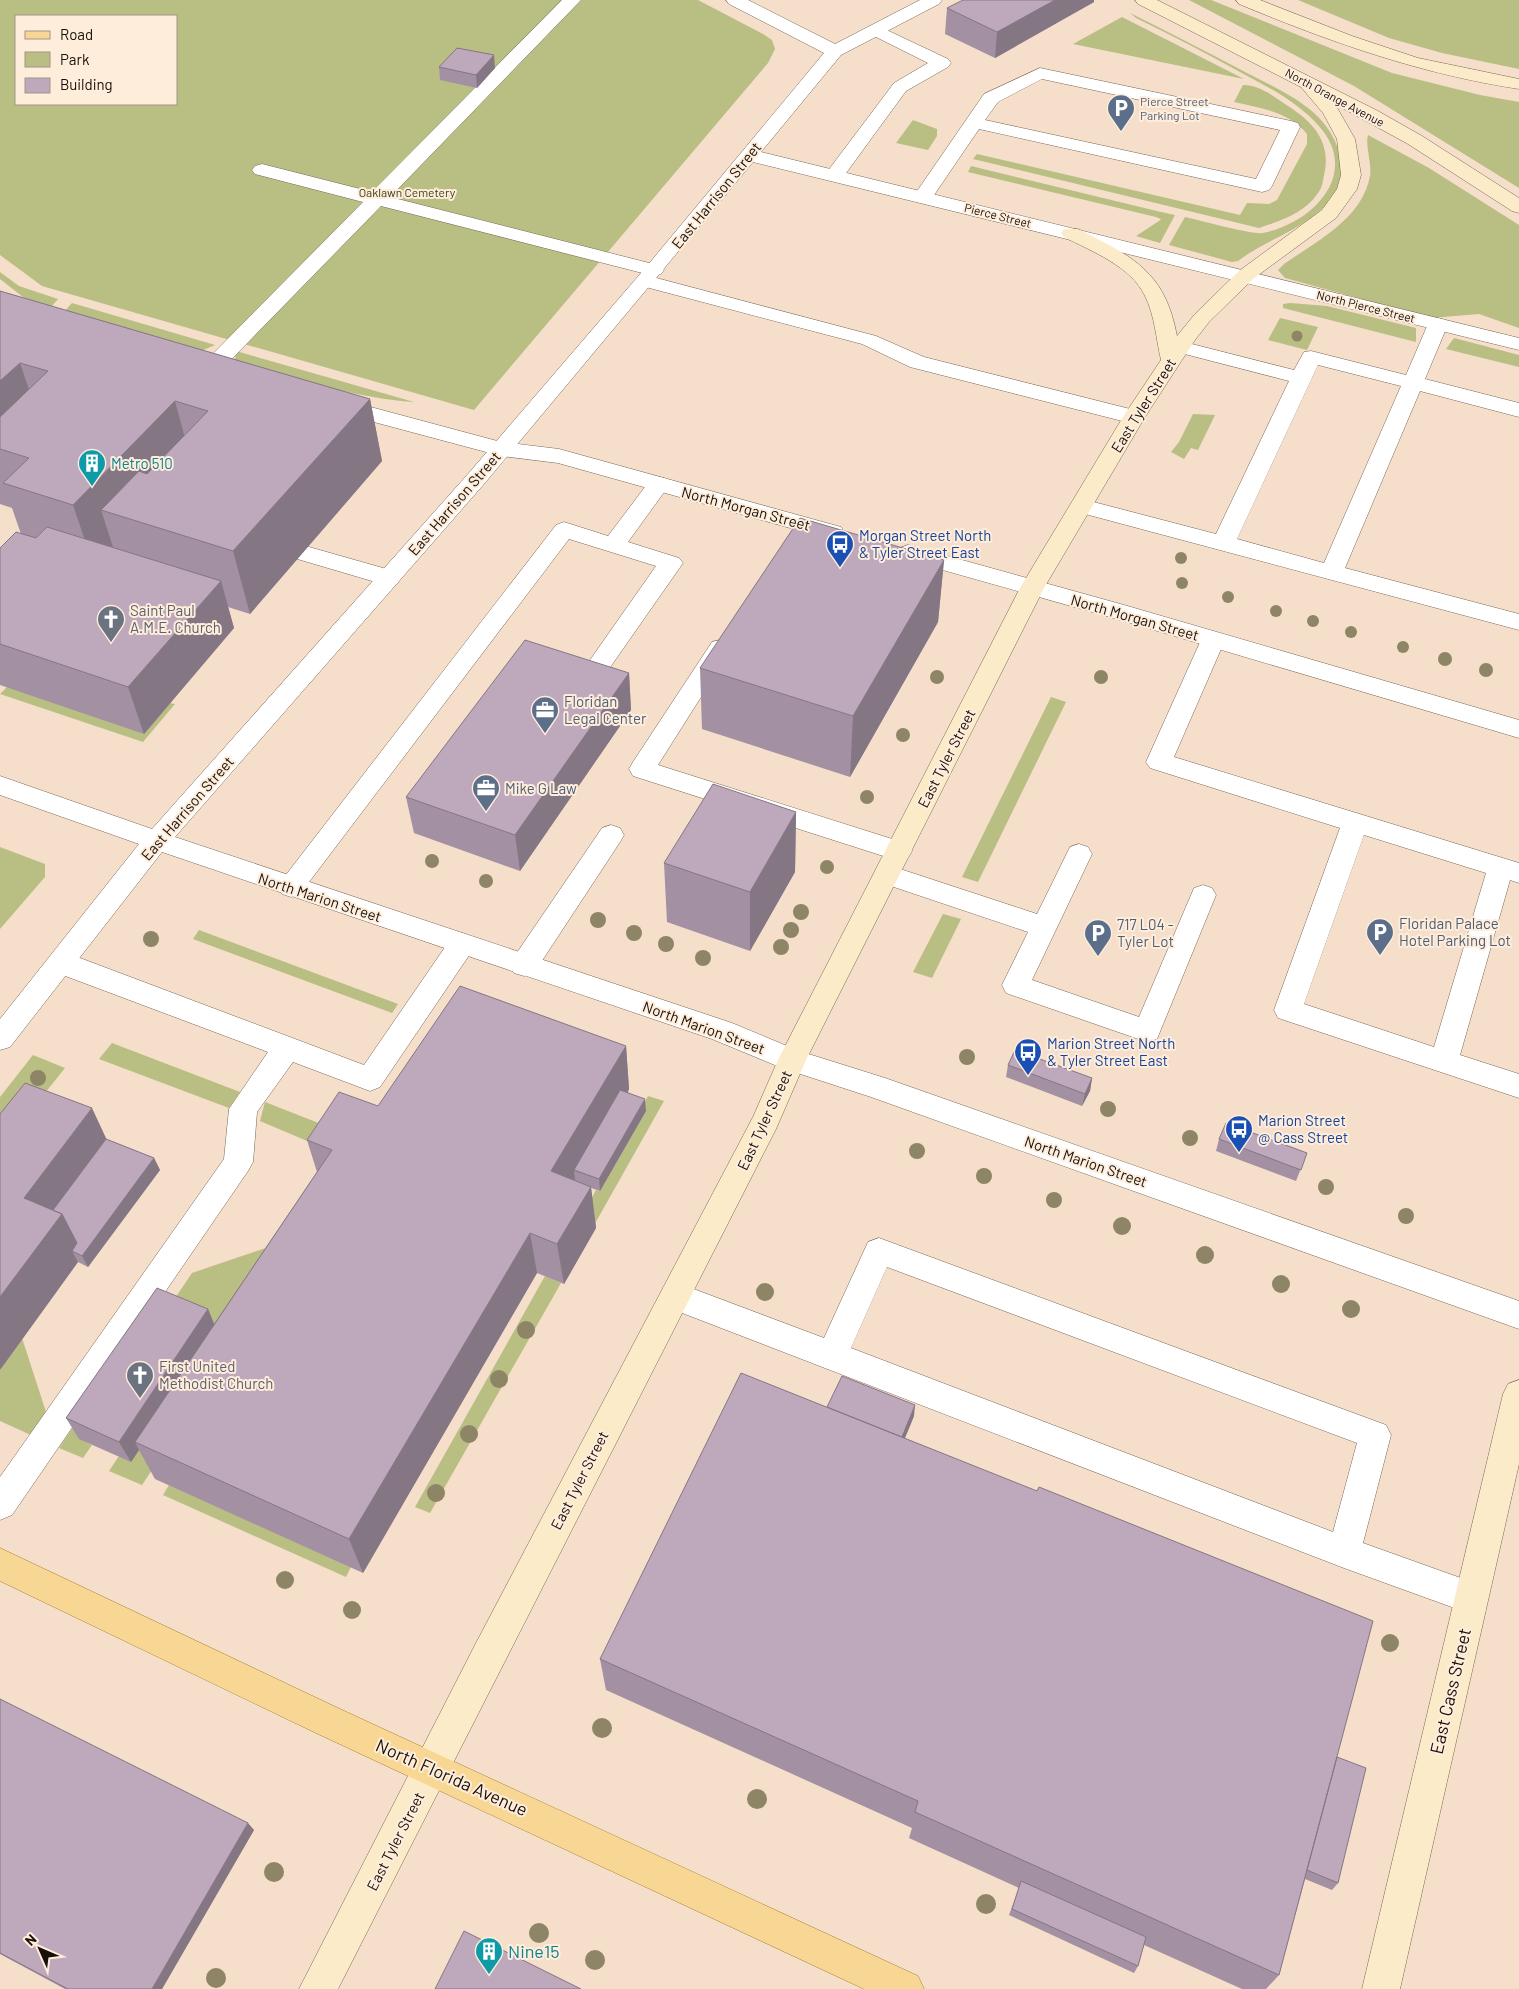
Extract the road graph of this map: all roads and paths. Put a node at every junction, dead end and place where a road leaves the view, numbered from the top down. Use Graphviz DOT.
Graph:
graph roads {
  1 [pos="572,0"];
  2 [pos="735,0"];
  3 [pos="933,0"];
  4 [pos="1144,0"];
  5 [pos="1244,0"];
  6 [pos="876,30"];
  7 [pos="835,51"];
  8 [pos="1307,82"];
  9 [pos="1519,84"];
  10 [pos="975,122"];
  11 [pos="749,155"];
  12 [pos="262,170"];
  13 [pos="834,176"];
  14 [pos="922,197"];
  15 [pos="376,199"];
  16 [pos="1519,207"];
  17 [pos="1071,233"];
  18 [pos="650,275"];
  19 [pos="1246,276"];
  20 [pos="1438,324"];
  21 [pos="1519,344"];
  22 [pos="1175,354"];
  23 [pos="210,369"];
  24 [pos="1301,378"];
  25 [pos="1413,383"];
  26 [pos="314,398"];
  27 [pos="1519,410"];
  28 [pos="1134,417"];
  29 [pos="501,449"];
  30 [pos="659,484"];
  31 [pos="1082,506"];
  32 [pos="799,522"];
  33 [pos="856,538"];
  34 [pos="786,544"];
  35 [pos="1223,544"];
  36 [pos="613,545"];
  37 [pos="884,546"];
  38 [pos="302,553"];
  39 [pos="1332,572"];
  40 [pos="389,578"];
  41 [pos="1032,588"];
  42 [pos="1519,622"];
  43 [pos="732,629"];
  44 [pos="1213,640"];
  45 [pos="588,680"];
  46 [pos="1519,729"];
  47 [pos="0,785"];
  48 [pos="1356,823"];
  49 [pos="611,835"];
  50 [pos="157,840"];
  51 [pos="899,851"];
  52 [pos="1079,854"];
  53 [pos="1510,870"];
  54 [pos="888,875"];
  55 [pos="291,887"];
  56 [pos="1203,895"];
  57 [pos="1043,927"];
  58 [pos="462,944"];
  59 [pos="62,963"];
  60 [pos="524,964"];
  61 [pos="0,1039"];
  62 [pos="287,1048"];
  63 [pos="792,1060"];
  64 [pos="1444,1061"];
  65 [pos="1519,1086"];
  66 [pos="674,1296"];
  67 [pos="1519,1315"];
  68 [pos="832,1355"];
  69 [pos="1519,1394"];
  70 [pos="0,1504"];
  71 [pos="1344,1552"];
  72 [pos="0,1564"];
  73 [pos="1472,1598"];
  74 [pos="432,1767"];
  75 [pos="318,1989"];
  76 [pos="905,1989"];
  77 [pos="1381,1989"];
  1 -- 15 [label="street"];
  2 -- 7 [label="street"];
  3 -- 6 [label="street, East Harrison Street"];
  4 -- 8 [label="main road, North Orange Avenue"];
  5 -- 9 [label="main road"];
  6 -- 7 [label="street, East Harrison Street"];
  6 -- 13 [label="street"];
  7 -- 11 [label="street, East Harrison Street"];
  8 -- 16 [label="main road, North Orange Avenue"];
  8 -- 19 [label="main road, East Tyler Street"];
  10 -- 10 [label="street"];
  10 -- 14 [label="street"];
  11 -- 13 [label="street, Pierce Street"];
  11 -- 18 [label="street, East Harrison Street"];
  12 -- 15 [label="street"];
  13 -- 14 [label="street, Pierce Street"];
  14 -- 17 [label="street, Pierce Street"];
  15 -- 18 [label="street"];
  15 -- 23 [label="street"];
  17 -- 19 [label="street, Pierce Street"];
  17 -- 22 [label="main road"];
  18 -- 28 [label="street"];
  18 -- 29 [label="street, East Harrison Street"];
  19 -- 20 [label="street, North Pierce Street"];
  19 -- 22 [label="main road, East Tyler Street"];
  20 -- 21 [label="street, North Pierce Street"];
  20 -- 25 [label="street"];
  22 -- 24 [label="street"];
  22 -- 28 [label="main road, East Tyler Street"];
  24 -- 25 [label="street"];
  24 -- 35 [label="street"];
  25 -- 27 [label="street"];
  25 -- 39 [label="street"];
  26 -- 29 [label="street, North Morgan Street"];
  28 -- 31 [label="main road, East Tyler Street"];
  29 -- 30 [label="street, North Morgan Street"];
  29 -- 40 [label="street, East Harrison Street"];
  30 -- 32 [label="street, North Morgan Street"];
  30 -- 36 [label="street"];
  31 -- 35 [label="street"];
  31 -- 41 [label="main road, East Tyler Street"];
  32 -- 33 [label="street, North Morgan Street"];
  32 -- 34 [label="street"];
  35 -- 39 [label="street"];
  36 -- 45 [label="street"];
  36 -- 55 [label="street"];
  37 -- 41 [label="street, North Morgan Street"];
  38 -- 40 [label="street"];
  39 -- 42 [label="street"];
  40 -- 50 [label="street, East Harrison Street"];
  41 -- 44 [label="street, North Morgan Street"];
  41 -- 51 [label="main road, East Tyler Street"];
  43 -- 51 [label="street"];
  44 -- 46 [label="street, North Morgan Street"];
  44 -- 48 [label="street"];
  47 -- 50 [label="street, North Marion Street"];
  48 -- 53 [label="street"];
  48 -- 64 [label="street"];
  49 -- 60 [label="street"];
  50 -- 55 [label="street, North Marion Street"];
  50 -- 59 [label="street, East Harrison Street"];
  51 -- 54 [label="main road, East Tyler Street"];
  52 -- 57 [label="street"];
  53 -- 64 [label="street"];
  54 -- 57 [label="street"];
  54 -- 63 [label="main road, East Tyler Street"];
  55 -- 58 [label="street, North Marion Street"];
  56 -- 57 [label="street"];
  58 -- 60 [label="street, North Marion Street"];
  58 -- 62 [label="street"];
  59 -- 61 [label="street, East Harrison Street"];
  59 -- 62 [label="street"];
  60 -- 63 [label="street, North Marion Street"];
  62 -- 70 [label="street"];
  63 -- 66 [label="main road, East Tyler Street"];
  63 -- 67 [label="street, North Marion Street"];
  64 -- 65 [label="street"];
  66 -- 68 [label="street"];
  66 -- 74 [label="main road, East Tyler Street"];
  68 -- 71 [label="street"];
  68 -- 71 [label="street"];
  69 -- 73 [label="main road, East Cass Street"];
  71 -- 73 [label="street"];
  72 -- 74 [label="main road, North Florida Avenue"];
  73 -- 77 [label="main road, East Cass Street"];
  74 -- 75 [label="main road, East Tyler Street"];
  74 -- 76 [label="main road, North Florida Avenue"];
}
